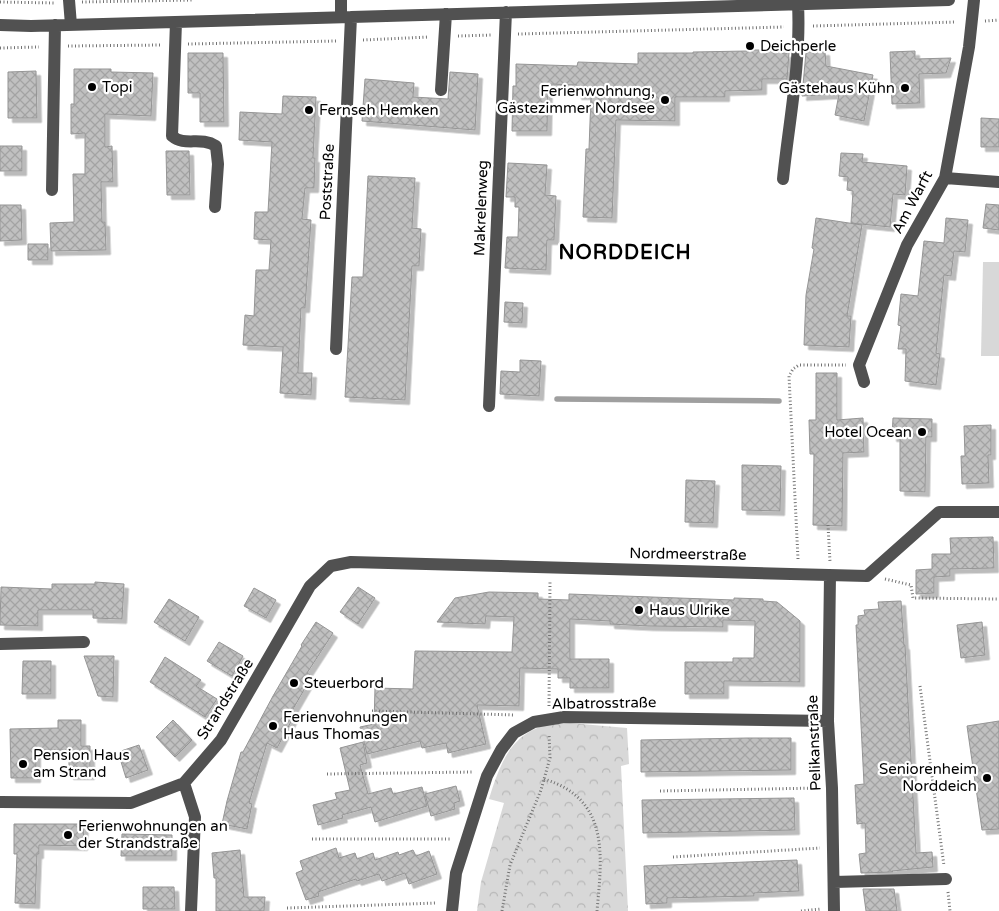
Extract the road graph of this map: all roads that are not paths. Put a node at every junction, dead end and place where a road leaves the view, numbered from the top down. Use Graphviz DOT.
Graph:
graph roads {
  1 [pos="341,0"];
  2 [pos="949,0"];
  3 [pos="974,0"];
  4 [pos="69,1"];
  5 [pos="897,1"];
  6 [pos="688,4"];
  7 [pos="798,4"];
  8 [pos="506,12"];
  9 [pos="446,14"];
  10 [pos="346,17"];
  11 [pos="176,22"];
  12 [pos="55,25"];
  13 [pos="71,25"];
  14 [pos="0,26"];
  15 [pos="441,90"];
  16 [pos="945,178"];
  17 [pos="783,179"];
  18 [pos="999,182"];
  19 [pos="52,190"];
  20 [pos="216,207"];
  21 [pos="336,349"];
  22 [pos="864,382"];
  23 [pos="489,406"];
  24 [pos="999,512"];
  25 [pos="351,562"];
  26 [pos="830,575"];
  27 [pos="84,642"];
  28 [pos="0,644"];
  29 [pos="828,720"];
  30 [pos="184,783"];
  31 [pos="0,802"];
  32 [pos="946,880"];
  33 [pos="834,882"];
  34 [pos="453,907"];
  35 [pos="191,911"];
  36 [pos="834,911"];
  1 -- 10 [label="street, Poststraße"];
  2 -- 5 [label="street"];
  3 -- 16 [label="street, Am Warft"];
  4 -- 13 [label="street"];
  5 -- 7 [label="street"];
  6 -- 7 [label="street"];
  6 -- 8 [label="street"];
  7 -- 17 [label="street"];
  8 -- 9 [label="street"];
  8 -- 23 [label="street, Makrelenweg"];
  9 -- 10 [label="street"];
  9 -- 15 [label="street"];
  10 -- 11 [label="street"];
  10 -- 21 [label="street, Poststraße"];
  11 -- 13 [label="street"];
  11 -- 20 [label="street"];
  12 -- 13 [label="street"];
  12 -- 14 [label="street"];
  12 -- 19 [label="street"];
  16 -- 18 [label="street"];
  16 -- 22 [label="street, Am Warft"];
  24 -- 26 [label="street, Nordmeerstraße"];
  25 -- 26 [label="street, Nordmeerstraße"];
  25 -- 30 [label="street, Strandstraße"];
  26 -- 29 [label="street, Pelikanstraße"];
  27 -- 28 [label="street"];
  29 -- 33 [label="street, Pelikanstraße"];
  29 -- 34 [label="street, Albatrosstraße"];
  30 -- 31 [label="street, Strandstraße"];
  30 -- 35 [label="street"];
  32 -- 33 [label="street"];
  33 -- 36 [label="street, Pelikanstraße"];
}
